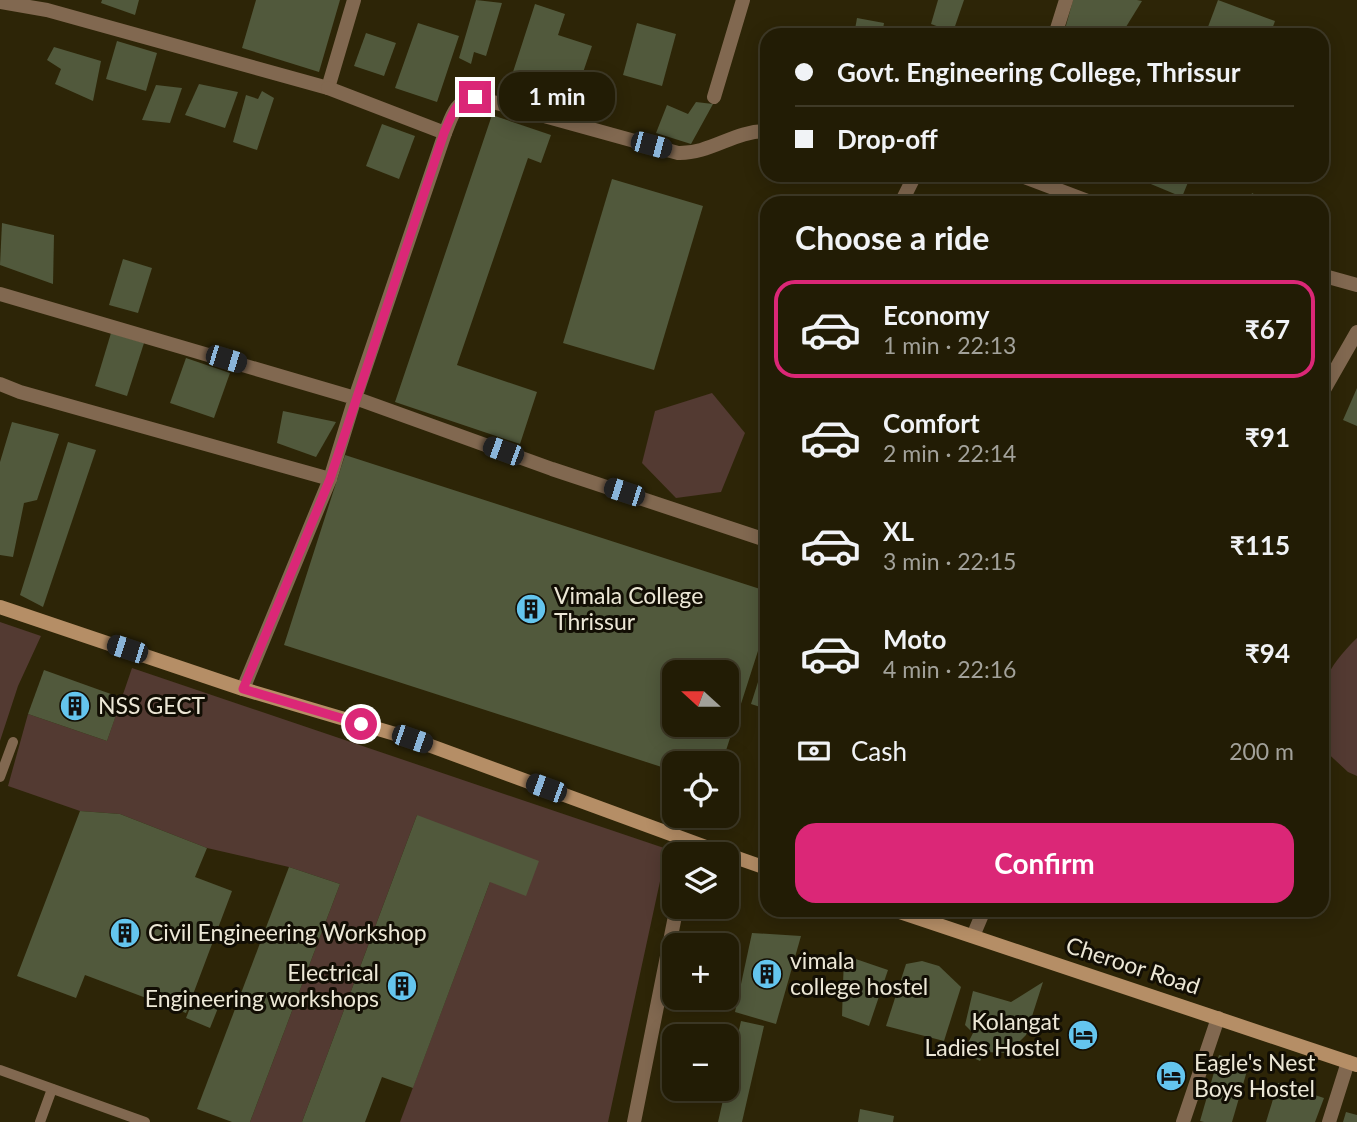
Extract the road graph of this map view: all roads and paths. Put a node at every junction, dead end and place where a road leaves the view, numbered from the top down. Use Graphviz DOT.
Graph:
graph roads {
  1 [pos="354,0"];
  2 [pos="743,0"];
  3 [pos="1066,0"];
  4 [pos="0,2"];
  5 [pos="1057,28"];
  6 [pos="328,88"];
  7 [pos="714,97"];
  8 [pos="760,132"];
  9 [pos="444,133"];
  10 [pos="1037,182"];
  11 [pos="1072,196"];
  12 [pos="1329,276"];
  13 [pos="1354,280"];
  14 [pos="0,295"];
  15 [pos="1357,332"];
  16 [pos="1329,381"];
  17 [pos="0,384"];
  18 [pos="355,398"];
  19 [pos="330,479"];
  20 [pos="760,538"];
  21 [pos="0,607"];
  22 [pos="243,689"];
  23 [pos="13,742"];
  24 [pos="0,777"];
  25 [pos="677,842"];
  26 [pos="739,859"];
  27 [pos="760,866"];
  28 [pos="915,917"];
  29 [pos="981,917"];
  30 [pos="674,919"];
  31 [pos="973,936"];
  32 [pos="1218,1018"];
  33 [pos="1353,1064"];
  34 [pos="0,1070"];
  35 [pos="52,1088"];
  36 [pos="40,1122"];
  37 [pos="145,1122"];
  38 [pos="634,1122"];
  39 [pos="1183,1122"];
  40 [pos="1329,1122"];
  1 -- 6 [label="street"];
  2 -- 7 [label="street"];
  3 -- 5 [label="street"];
  4 -- 6 [label="street"];
  6 -- 9 [label="street"];
  8 -- 9 [label="street"];
  9 -- 18 [label="street"];
  10 -- 11 [label="street"];
  12 -- 13 [label="street"];
  14 -- 18 [label="street"];
  15 -- 16 [label="street"];
  17 -- 19 [label="street"];
  18 -- 19 [label="street"];
  18 -- 20 [label="street"];
  19 -- 22 [label="street"];
  21 -- 22 [label="main road"];
  22 -- 25 [label="main road"];
  23 -- 24 [label="lane"];
  26 -- 27 [label="main road"];
  28 -- 31 [label="main road, Cheroor Road"];
  29 -- 31 [label="street"];
  30 -- 38 [label="street"];
  31 -- 32 [label="main road, Cheroor Road"];
  32 -- 33 [label="main road, Cheroor Road"];
  32 -- 39 [label="street"];
  33 -- 40 [label="street"];
  34 -- 35 [label="lane"];
  35 -- 36 [label="lane"];
  35 -- 37 [label="lane"];
}
